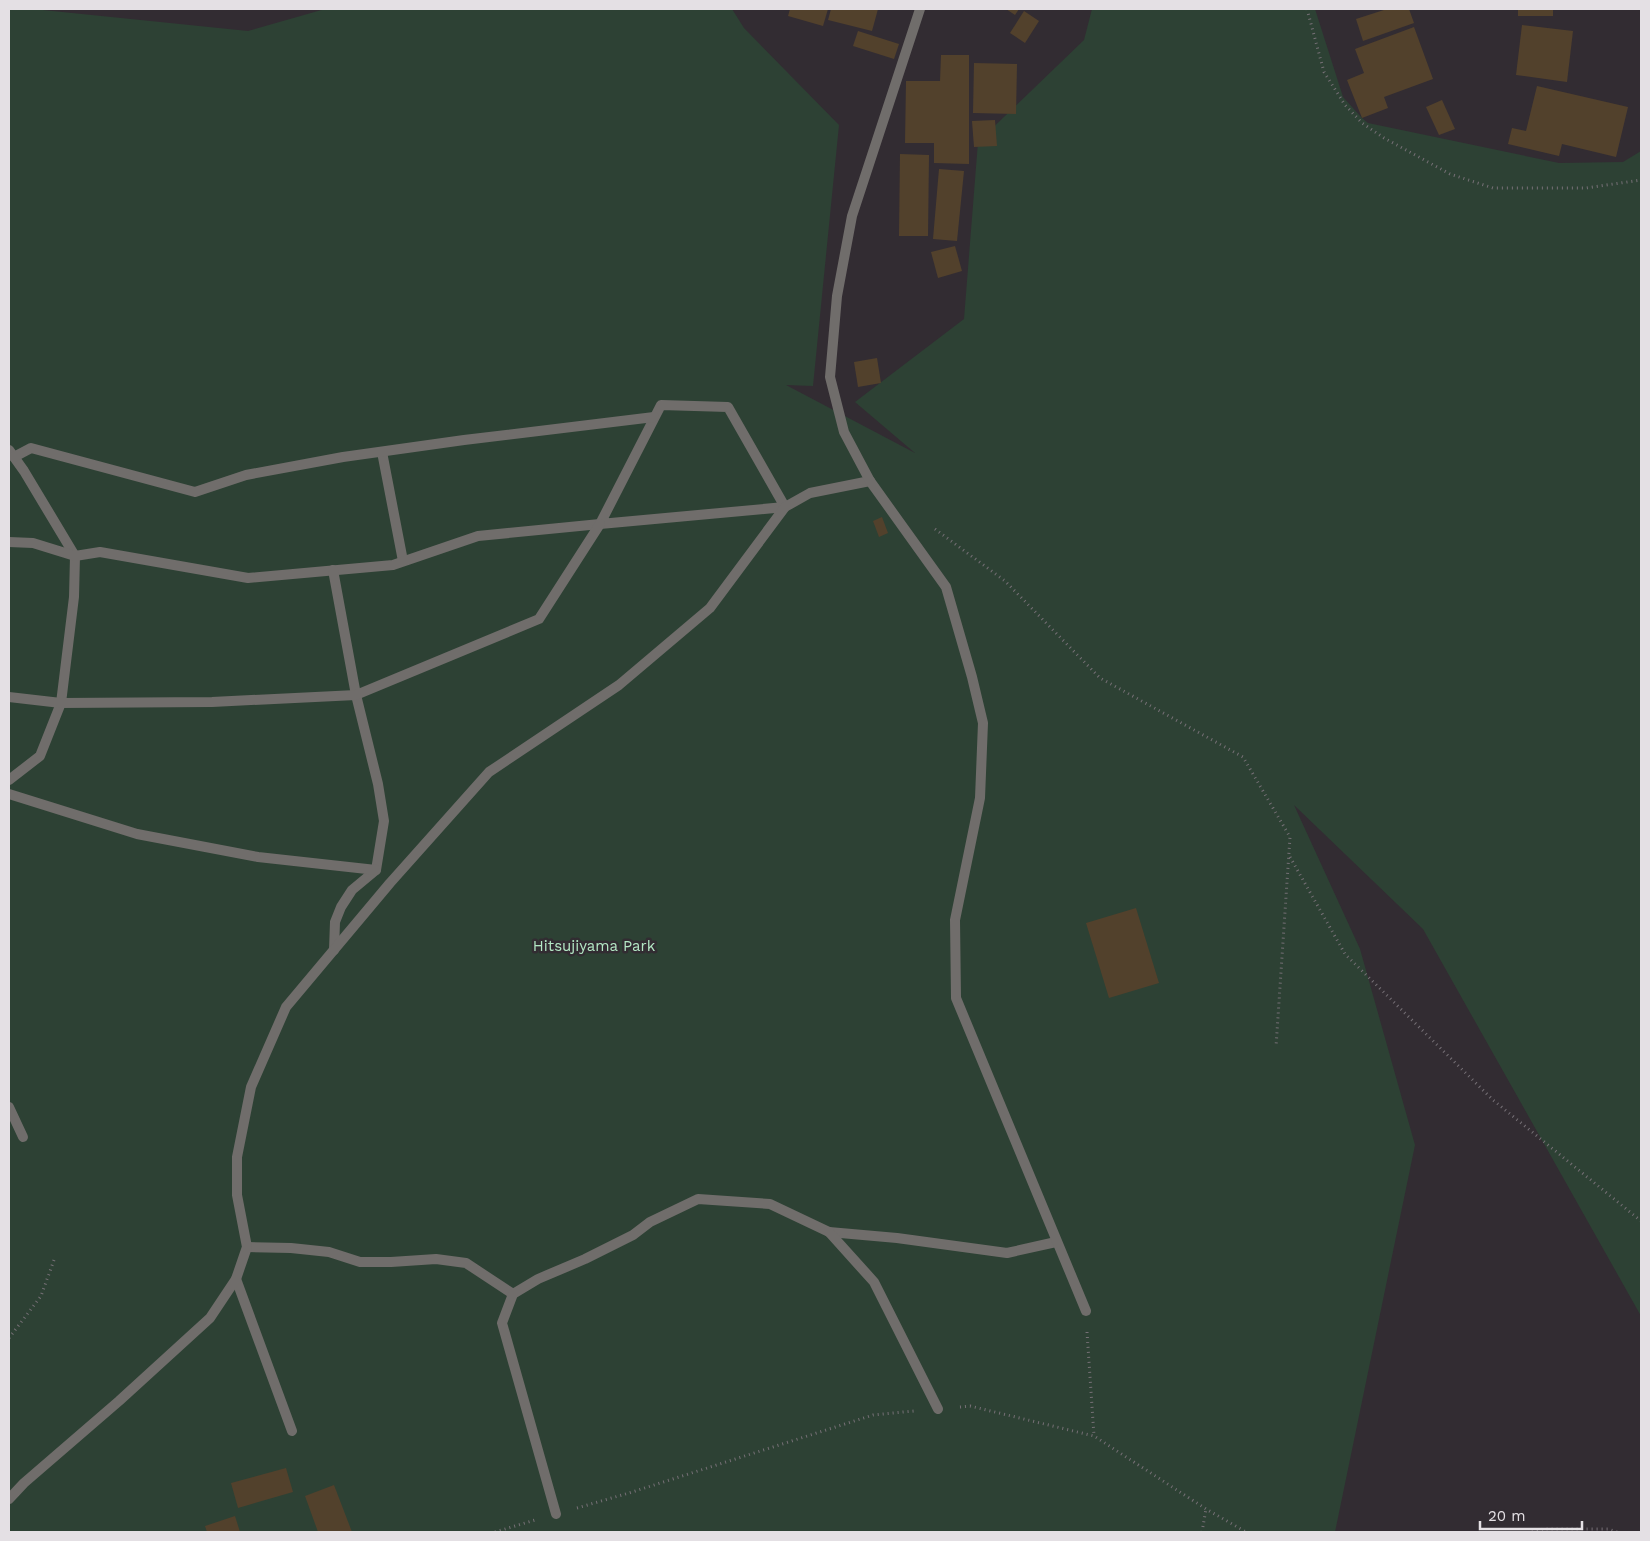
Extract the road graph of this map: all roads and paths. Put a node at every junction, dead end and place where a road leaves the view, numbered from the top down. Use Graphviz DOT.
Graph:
graph roads {
  1 [pos="920,9"];
  2 [pos="1307,9"];
  3 [pos="1641,180"];
  4 [pos="654,416"];
  5 [pos="382,452"];
  6 [pos="11,453"];
  7 [pos="870,481"];
  8 [pos="785,507"];
  9 [pos="600,524"];
  10 [pos="933,528"];
  11 [pos="9,542"];
  12 [pos="75,556"];
  13 [pos="403,561"];
  14 [pos="334,570"];
  15 [pos="356,695"];
  16 [pos="9,697"];
  17 [pos="61,703"];
  18 [pos="9,780"];
  19 [pos="9,794"];
  20 [pos="1289,857"];
  21 [pos="376,870"];
  22 [pos="334,950"];
  23 [pos="1276,1047"];
  24 [pos="9,1107"];
  25 [pos="23,1137"];
  26 [pos="1641,1221"];
  27 [pos="830,1232"];
  28 [pos="1056,1242"];
  29 [pos="247,1247"];
  30 [pos="54,1260"];
  31 [pos="236,1279"];
  32 [pos="513,1294"];
  33 [pos="1086,1311"];
  34 [pos="10,1338"];
  35 [pos="938,1409"];
  36 [pos="292,1431"];
  37 [pos="1094,1436"];
  38 [pos="9,1499"];
  39 [pos="1206,1509"];
  40 [pos="556,1514"];
  41 [pos="495,1532"];
  42 [pos="1202,1532"];
  43 [pos="1246,1532"];
  44 [pos="1532,1532"];
  45 [pos="1618,1532"];
  1 -- 7 [label="street"];
  2 -- 3 [label="path"];
  4 -- 5 [label="street"];
  4 -- 8 [label="street"];
  4 -- 9 [label="street"];
  5 -- 6 [label="street"];
  5 -- 13 [label="street"];
  6 -- 12 [label="street"];
  7 -- 8 [label="street"];
  7 -- 28 [label="street"];
  8 -- 9 [label="street"];
  8 -- 22 [label="street"];
  9 -- 13 [label="street"];
  9 -- 15 [label="street"];
  10 -- 20 [label="path"];
  11 -- 12 [label="street"];
  12 -- 14 [label="street"];
  12 -- 17 [label="street"];
  13 -- 14 [label="street"];
  14 -- 15 [label="street"];
  15 -- 17 [label="street"];
  15 -- 21 [label="street"];
  16 -- 17 [label="street"];
  17 -- 18 [label="street"];
  19 -- 21 [label="street"];
  20 -- 23 [label="path"];
  20 -- 26 [label="path"];
  21 -- 22 [label="street"];
  22 -- 29 [label="street"];
  24 -- 25 [label="street"];
  27 -- 28 [label="street"];
  27 -- 32 [label="street"];
  27 -- 35 [label="street"];
  28 -- 33 [label="street"];
  29 -- 31 [label="street"];
  29 -- 32 [label="street"];
  30 -- 34 [label="path"];
  31 -- 36 [label="street"];
  31 -- 38 [label="street"];
  32 -- 40 [label="street"];
  33 -- 37 [label="path"];
  35 -- 37 [label="path"];
  35 -- 40 [label="path"];
  37 -- 39 [label="path"];
  39 -- 42 [label="path"];
  39 -- 43 [label="path"];
  40 -- 41 [label="path"];
  44 -- 45 [label="path"];
}
